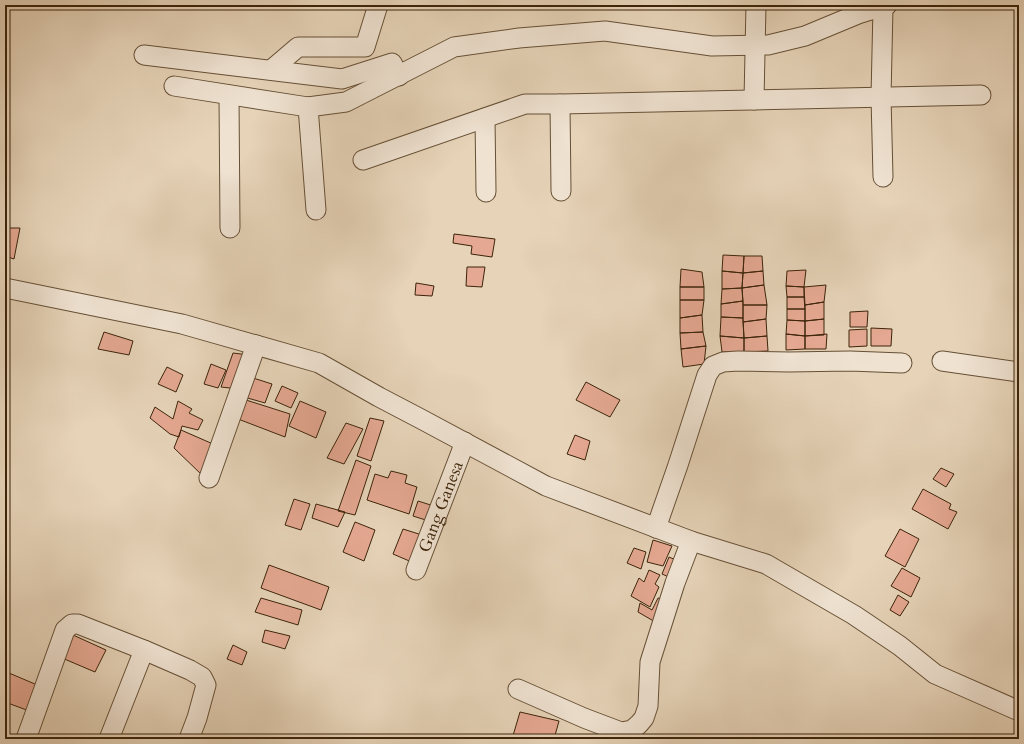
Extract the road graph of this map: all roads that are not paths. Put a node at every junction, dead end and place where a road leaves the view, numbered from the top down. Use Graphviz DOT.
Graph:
graph roads {
  1 [pos="378,5"];
  2 [pos="756,5"];
  3 [pos="885,6"];
  4 [pos="755,45"];
  5 [pos="144,55"];
  6 [pos="271,70"];
  7 [pos="400,76"];
  8 [pos="174,86"];
  9 [pos="229,94"];
  10 [pos="981,95"];
  11 [pos="881,97"];
  12 [pos="754,100"];
  13 [pos="560,104"];
  14 [pos="308,107"];
  15 [pos="485,118"];
  16 [pos="363,160"];
  17 [pos="883,177"];
  18 [pos="486,192"];
  19 [pos="561,192"];
  20 [pos="316,210"];
  21 [pos="230,228"];
  22 [pos="5,288"];
  23 [pos="256,345"];
  24 [pos="942,361"];
  25 [pos="902,363"];
  26 [pos="1019,372"];
  27 [pos="465,442"];
  28 [pos="209,478"];
  29 [pos="656,528"];
  30 [pos="690,541"];
  31 [pos="416,570"];
  32 [pos="144,650"];
  33 [pos="518,689"];
  34 [pos="1019,711"];
  35 [pos="26,739"];
  36 [pos="109,739"];
  37 [pos="189,739"];
  1 -- 6 [label="street"];
  2 -- 4 [label="street"];
  3 -- 4 [label="street"];
  3 -- 11 [label="street"];
  4 -- 7 [label="street"];
  4 -- 12 [label="street"];
  5 -- 6 [label="street"];
  6 -- 7 [label="street"];
  7 -- 14 [label="street"];
  8 -- 9 [label="street"];
  9 -- 14 [label="street"];
  9 -- 21 [label="street"];
  10 -- 11 [label="street"];
  11 -- 12 [label="street"];
  11 -- 17 [label="street"];
  12 -- 13 [label="street"];
  13 -- 15 [label="street"];
  13 -- 19 [label="street"];
  14 -- 20 [label="street"];
  15 -- 16 [label="street"];
  15 -- 18 [label="street"];
  22 -- 23 [label="street"];
  23 -- 27 [label="street"];
  23 -- 28 [label="street"];
  24 -- 26 [label="street"];
  25 -- 29 [label="street"];
  27 -- 29 [label="street"];
  27 -- 31 [label="street, Gang Ganesa"];
  29 -- 30 [label="street"];
  30 -- 33 [label="street"];
  30 -- 34 [label="street"];
  32 -- 35 [label="street"];
  32 -- 36 [label="street"];
  32 -- 37 [label="street"];
}
